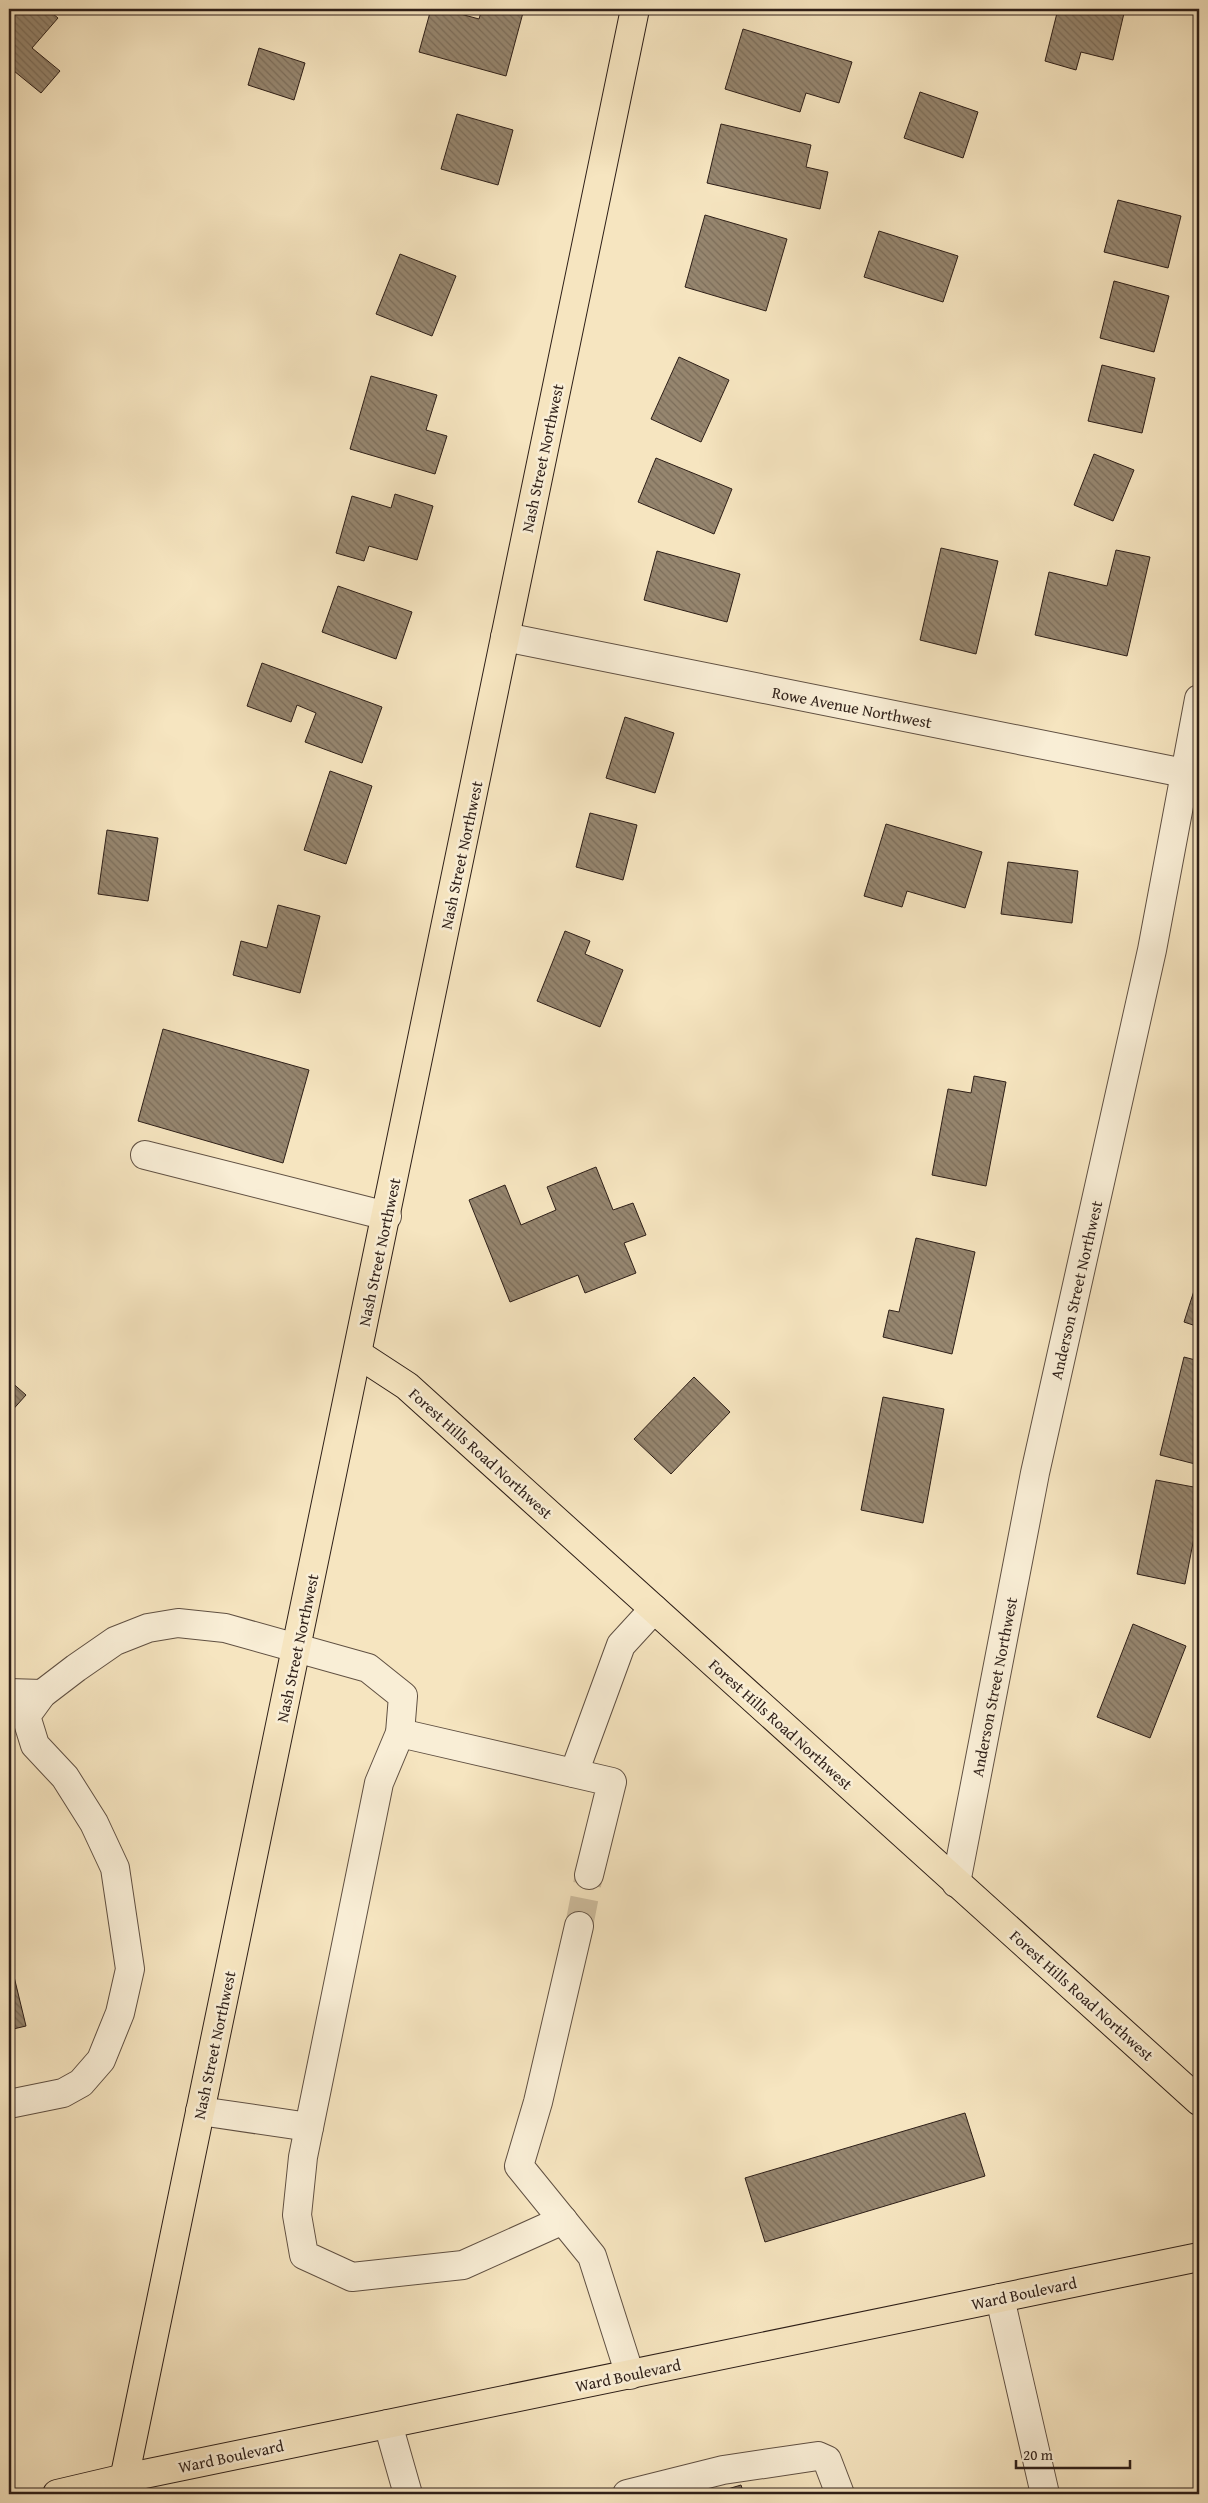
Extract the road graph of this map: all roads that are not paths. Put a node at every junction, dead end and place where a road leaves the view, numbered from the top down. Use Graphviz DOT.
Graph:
graph roads {
  1 [pos="635,9"];
  2 [pos="505,637"];
  3 [pos="1199,699"];
  4 [pos="1192,775"];
  5 [pos="145,1155"];
  6 [pos="387,1216"];
  7 [pos="358,1354"];
  8 [pos="654,1609"];
  9 [pos="297,1648"];
  10 [pos="9,1693"];
  11 [pos="42,1694"];
  12 [pos="400,1733"];
  13 [pos="574,1773"];
  14 [pos="589,1875"];
  15 [pos="956,1883"];
  16 [pos="579,1926"];
  17 [pos="1199,2101"];
  18 [pos="9,2104"];
  19 [pos="200,2111"];
  20 [pos="309,2127"];
  21 [pos="563,2220"];
  22 [pos="1199,2257"];
  23 [pos="1000,2298"];
  24 [pos="630,2375"];
  25 [pos="388,2424"];
  26 [pos="123,2486"];
  27 [pos="57,2494"];
  28 [pos="408,2494"];
  29 [pos="627,2494"];
  30 [pos="840,2494"];
  31 [pos="1045,2494"];
  1 -- 2 [label="main road, Nash Street Northwest"];
  2 -- 4 [label="street, Rowe Avenue Northwest"];
  2 -- 6 [label="main road, Nash Street Northwest"];
  3 -- 4 [label="street, Anderson Street Northwest"];
  4 -- 15 [label="street, Anderson Street Northwest"];
  5 -- 6 [label="street"];
  6 -- 7 [label="main road, Nash Street Northwest"];
  7 -- 8 [label="main road, Forest Hills Road Northwest"];
  7 -- 9 [label="main road, Nash Street Northwest"];
  8 -- 13 [label="street"];
  8 -- 15 [label="main road, Forest Hills Road Northwest"];
  9 -- 11 [label="street"];
  9 -- 12 [label="street"];
  9 -- 19 [label="main road, Nash Street Northwest"];
  10 -- 11 [label="street"];
  11 -- 18 [label="street"];
  12 -- 13 [label="street"];
  12 -- 20 [label="street"];
  13 -- 14 [label="street"];
  15 -- 17 [label="main road, Forest Hills Road Northwest"];
  16 -- 21 [label="street"];
  19 -- 20 [label="street"];
  19 -- 26 [label="main road, Nash Street Northwest"];
  20 -- 21 [label="street"];
  21 -- 24 [label="street"];
  22 -- 23 [label="main road, Ward Boulevard"];
  23 -- 24 [label="main road, Ward Boulevard"];
  23 -- 31 [label="street"];
  24 -- 25 [label="main road, Ward Boulevard"];
  25 -- 26 [label="main road, Ward Boulevard"];
  25 -- 28 [label="street"];
  26 -- 27 [label="main road, Ward Boulevard"];
  29 -- 30 [label="street"];
}
